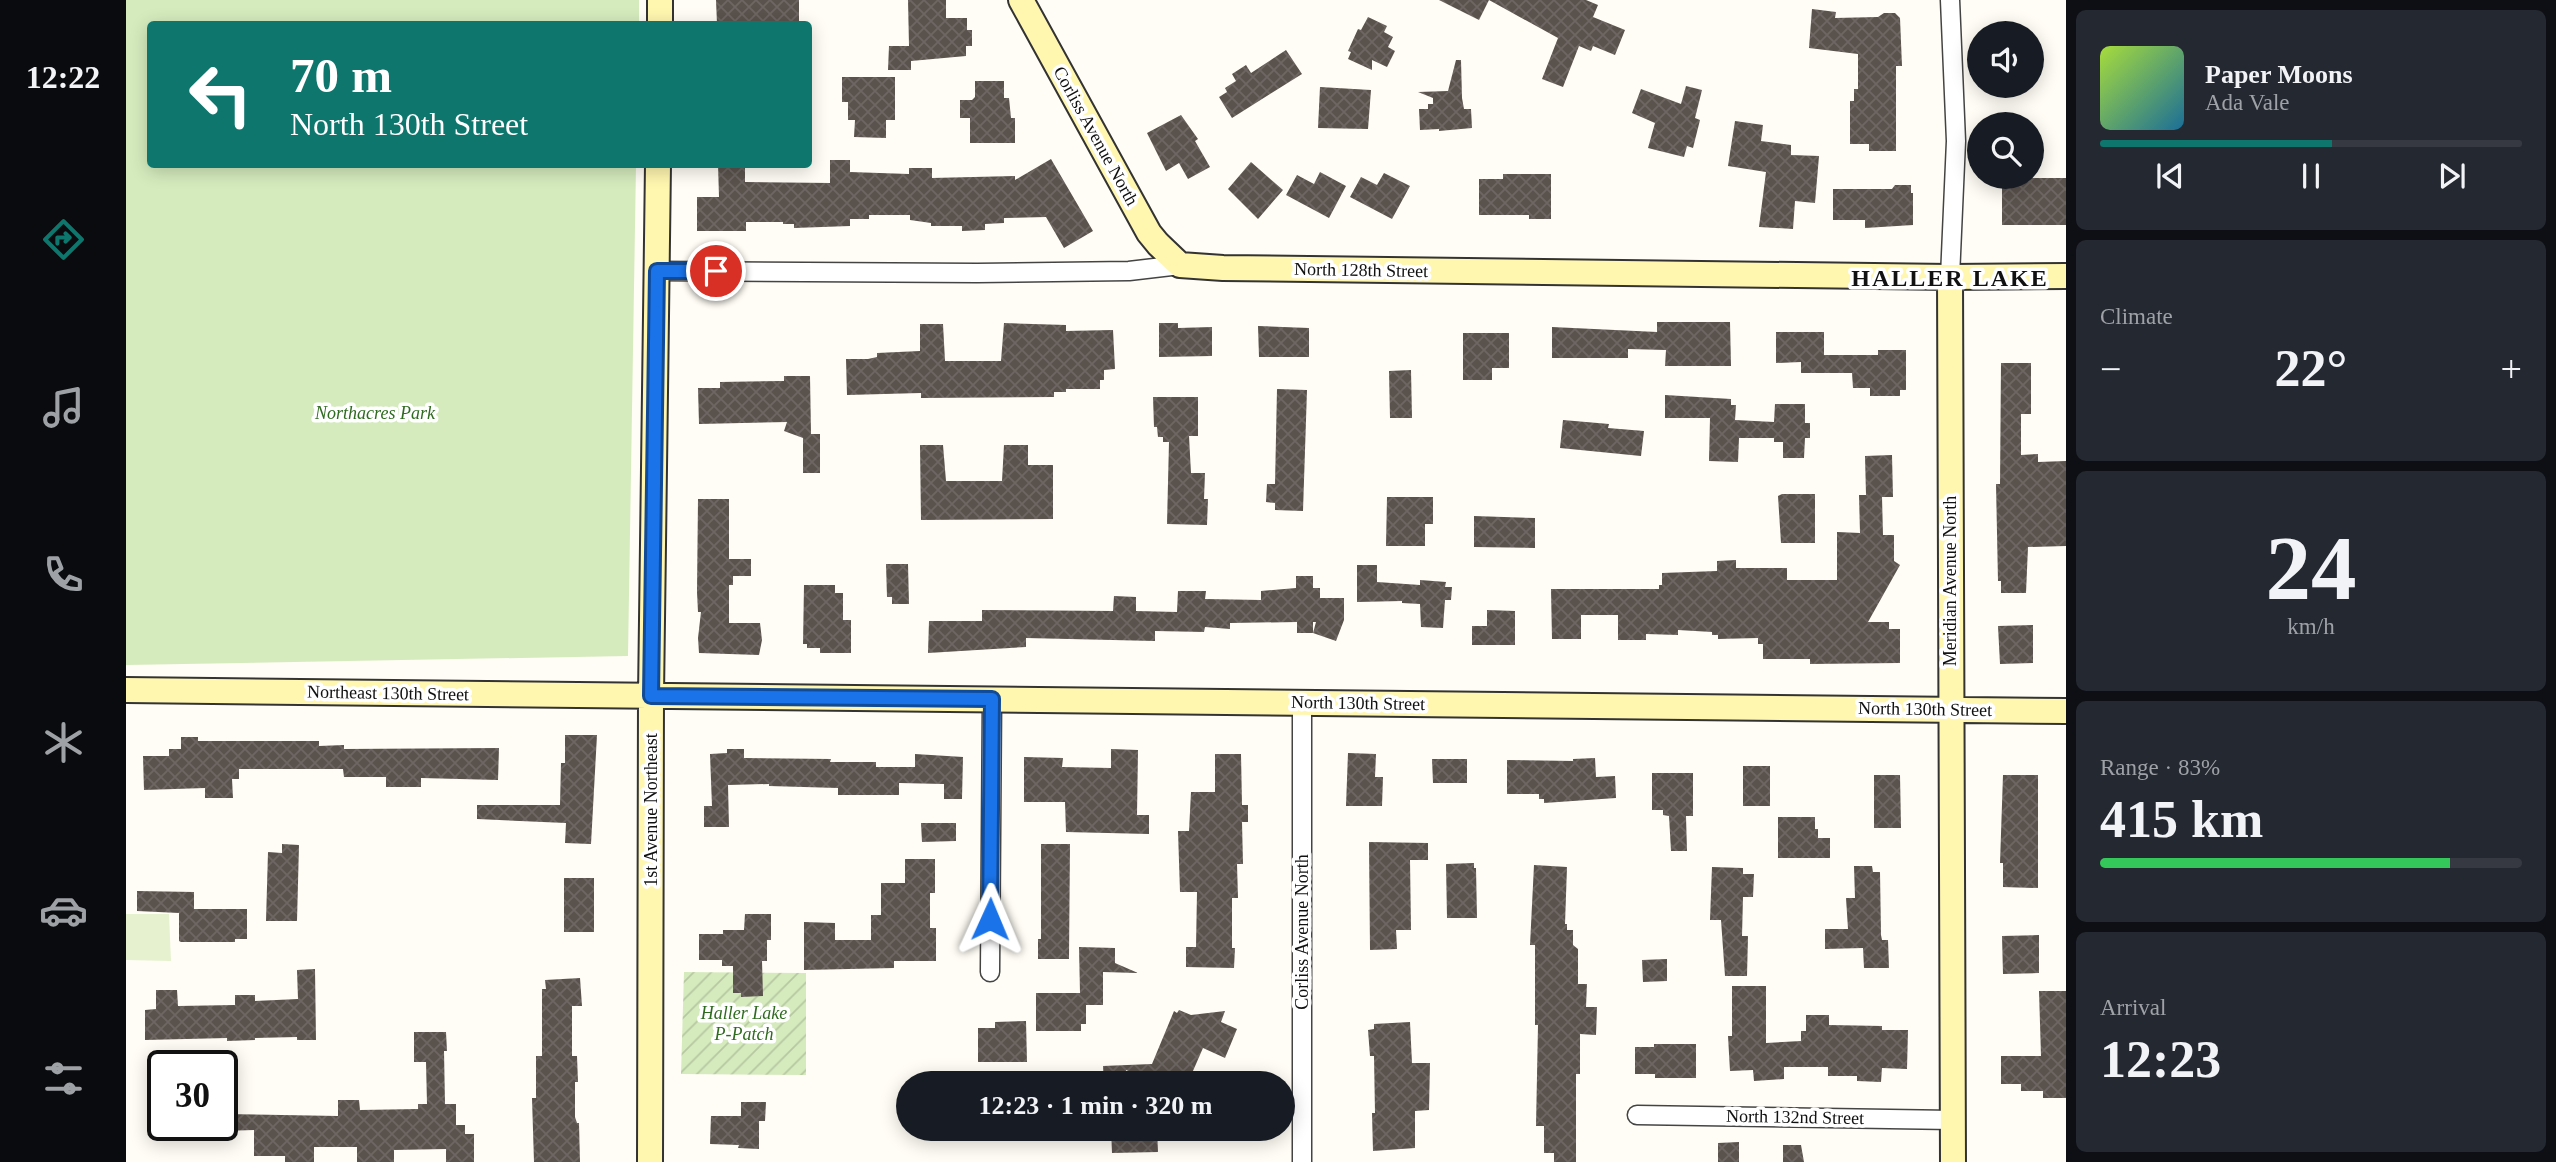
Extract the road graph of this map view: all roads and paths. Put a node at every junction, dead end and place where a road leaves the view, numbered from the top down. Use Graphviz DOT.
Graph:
graph roads {
  1 [pos="660,0"];
  2 [pos="1021,0"];
  3 [pos="1950,0"];
  4 [pos="660,21"];
  5 [pos="658,168"];
  6 [pos="1180,265"];
  7 [pos="657,271"];
  8 [pos="2066,275"];
  9 [pos="1950,277"];
  10 [pos="126,690"];
  11 [pos="651,696"];
  12 [pos="992,699"];
  13 [pos="1302,702"];
  14 [pos="1950,709"];
  15 [pos="2066,711"];
  16 [pos="990,972"];
  17 [pos="1637,1115"];
  18 [pos="1953,1120"];
  19 [pos="650,1162"];
  20 [pos="1302,1162"];
  21 [pos="1953,1162"];
  1 -- 4 [label="street"];
  2 -- 6 [label="street, Corliss Avenue North"];
  3 -- 9 [label="street, Meridian Avenue North"];
  5 -- 7 [label="street, 1st Avenue Northeast"];
  6 -- 7 [label="street, North 128th Street"];
  6 -- 9 [label="street, North 128th Street"];
  7 -- 11 [label="street, 1st Avenue Northeast"];
  8 -- 9 [label="street, North 128th Street"];
  9 -- 14 [label="street, Meridian Avenue North"];
  10 -- 11 [label="street, Northeast 130th Street"];
  11 -- 12 [label="street, North 130th Street"];
  11 -- 19 [label="street, 1st Avenue Northeast"];
  12 -- 13 [label="street, North 130th Street"];
  12 -- 16 [label="street"];
  13 -- 14 [label="street, North 130th Street"];
  13 -- 20 [label="street, Corliss Avenue North"];
  14 -- 15 [label="street, North 130th Street"];
  14 -- 18 [label="street, Meridian Avenue North"];
  17 -- 18 [label="street, North 132nd Street"];
  18 -- 21 [label="street, Meridian Avenue North"];
}
